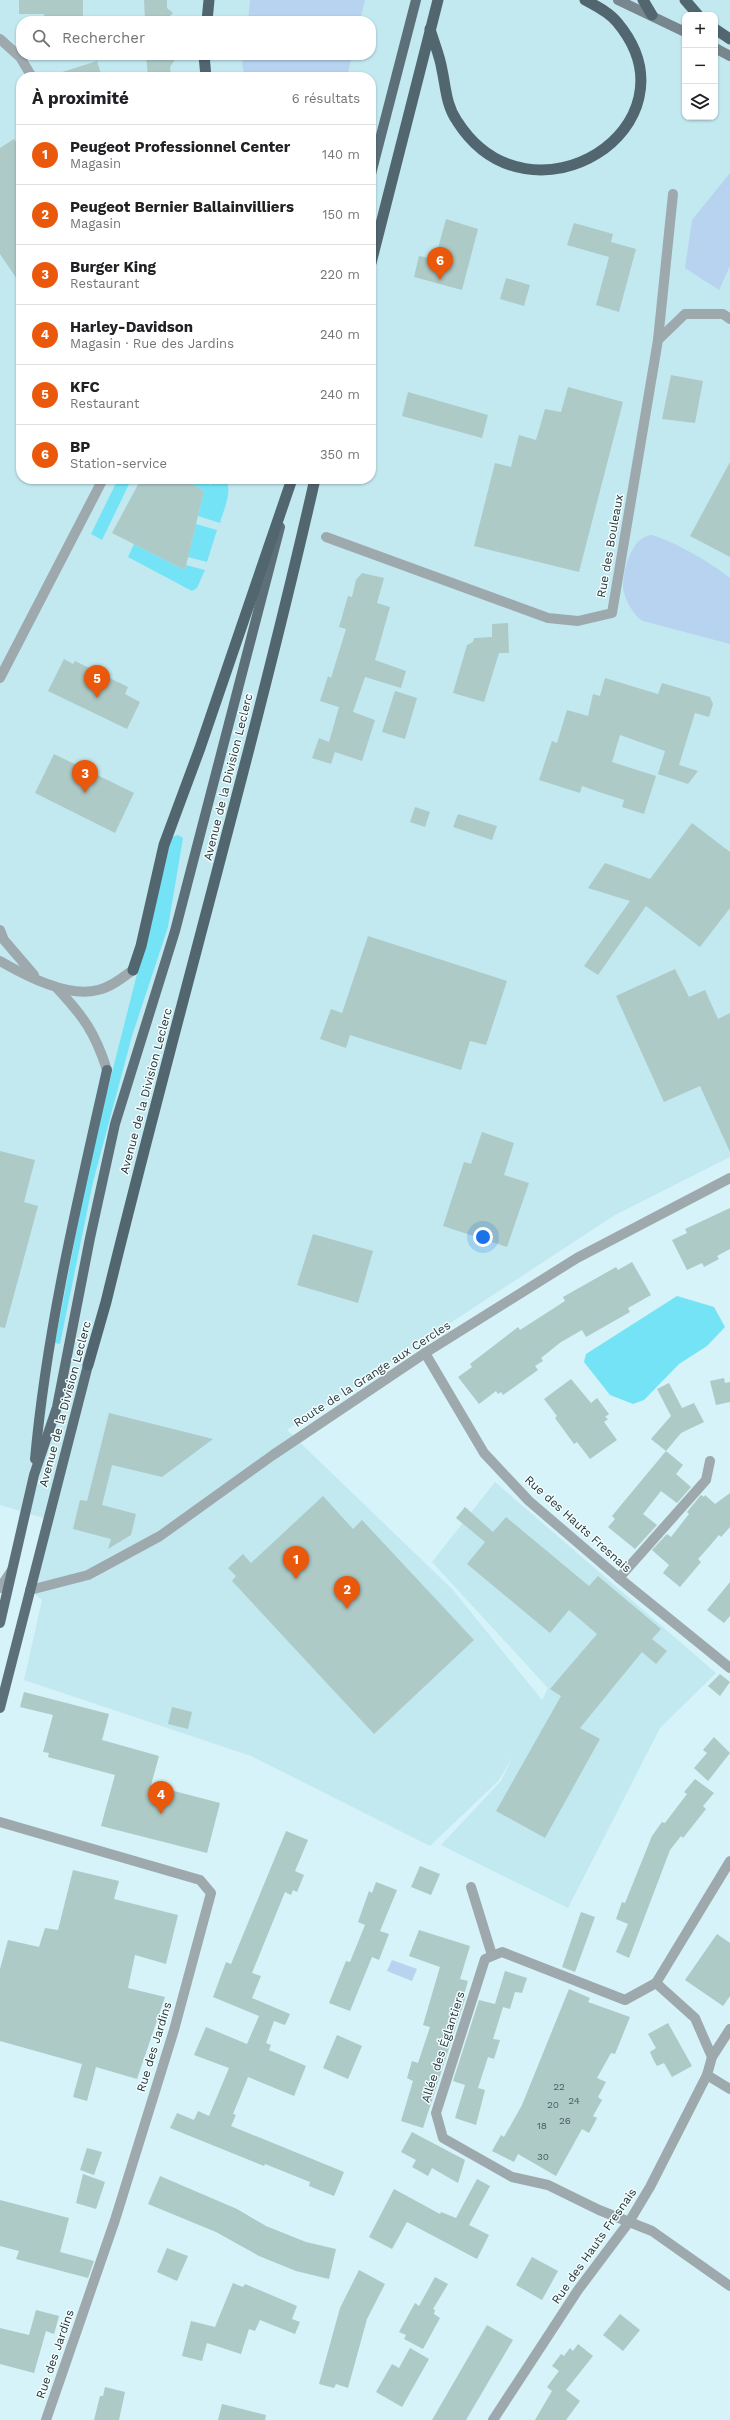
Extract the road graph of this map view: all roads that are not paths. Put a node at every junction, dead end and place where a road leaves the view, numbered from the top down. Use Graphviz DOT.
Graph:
graph roads {
  1 [pos="209,0"];
  2 [pos="416,0"];
  3 [pos="438,0"];
  4 [pos="585,0"];
  5 [pos="618,0"];
  6 [pos="643,0"];
  7 [pos="686,0"];
  8 [pos="696,12"];
  9 [pos="652,15"];
  10 [pos="207,16"];
  11 [pos="430,29"];
  12 [pos="682,30"];
  13 [pos="718,31"];
  14 [pos="730,38"];
  15 [pos="0,39"];
  16 [pos="718,50"];
  17 [pos="16,53"];
  18 [pos="730,56"];
  19 [pos="22,60"];
  20 [pos="204,60"];
  21 [pos="29,72"];
  22 [pos="206,72"];
  23 [pos="376,155"];
  24 [pos="673,194"];
  25 [pos="376,243"];
  26 [pos="730,319"];
  27 [pos="658,340"];
  28 [pos="100,484"];
  29 [pos="290,484"];
  30 [pos="291,484"];
  31 [pos="314,484"];
  32 [pos="326,537"];
  33 [pos="0,678"];
  34 [pos="0,930"];
  35 [pos="0,961"];
  36 [pos="133,970"];
  37 [pos="37,978"];
  38 [pos="57,988"];
  39 [pos="107,1070"];
  40 [pos="730,1178"];
  41 [pos="425,1353"];
  42 [pos="88,1365"];
  43 [pos="710,1461"];
  44 [pos="34,1475"];
  45 [pos="14,1567"];
  46 [pos="618,1578"];
  47 [pos="0,1588"];
  48 [pos="30,1590"];
  49 [pos="0,1623"];
  50 [pos="728,1663"];
  51 [pos="0,1708"];
  52 [pos="0,1822"];
  53 [pos="730,1861"];
  54 [pos="471,1887"];
  55 [pos="492,1955"];
  56 [pos="656,1983"];
  57 [pos="730,2029"];
  58 [pos="712,2057"];
  59 [pos="707,2075"];
  60 [pos="730,2089"];
  61 [pos="629,2222"];
  62 [pos="730,2286"];
  63 [pos="46,2420"];
  64 [pos="493,2420"];
  1 -- 10 [label="highway"];
  2 -- 23 [label="main road"];
  3 -- 11 [label="highway"];
  4 -- 11 [label="highway"];
  5 -- 9 [label="main road"];
  6 -- 9 [label="highway"];
  7 -- 8 [label="highway"];
  9 -- 12 [label="main road"];
  11 -- 25 [label="highway"];
  13 -- 14 [label="highway"];
  15 -- 17 [label="street"];
  16 -- 18 [label="main road"];
  19 -- 21 [label="street"];
  20 -- 22 [label="highway"];
  24 -- 27 [label="street"];
  26 -- 27 [label="street"];
  27 -- 32 [label="street, Rue des Bouleaux"];
  28 -- 33 [label="street"];
  29 -- 36 [label="highway"];
  30 -- 44 [label="main road, Avenue de la Division Leclerc"];
  31 -- 42 [label="highway, Avenue de la Division Leclerc"];
  34 -- 37 [label="street"];
  35 -- 37 [label="street"];
  36 -- 38 [label="street"];
  37 -- 38 [label="street"];
  38 -- 39 [label="street"];
  39 -- 44 [label="main road"];
  40 -- 41 [label="street, Route de la Grange aux Cercles"];
  41 -- 46 [label="street, Rue des Hauts Fresnais"];
  41 -- 48 [label="street, Route de la Grange aux Cercles"];
  42 -- 48 [label="main road, Avenue de la Division Leclerc"];
  43 -- 46 [label="street"];
  44 -- 45 [label="main road, Avenue de la Division Leclerc"];
  45 -- 47 [label="street"];
  45 -- 49 [label="main road, Avenue de la Division Leclerc"];
  46 -- 50 [label="street, Rue des Hauts Fresnais"];
  48 -- 51 [label="main road, Avenue de la Division Leclerc"];
  52 -- 63 [label="street, Rue des Jardins"];
  53 -- 56 [label="street"];
  54 -- 55 [label="street"];
  55 -- 56 [label="street"];
  55 -- 61 [label="street, Allée des Églantiers"];
  56 -- 58 [label="street"];
  57 -- 58 [label="street, Rue des Hauts Fresnais"];
  58 -- 59 [label="street, Rue des Hauts Fresnais"];
  59 -- 60 [label="street"];
  59 -- 61 [label="street, Rue des Hauts Fresnais"];
  61 -- 62 [label="street, Allée des Églantiers"];
  61 -- 64 [label="street, Rue des Hauts Fresnais"];
}
